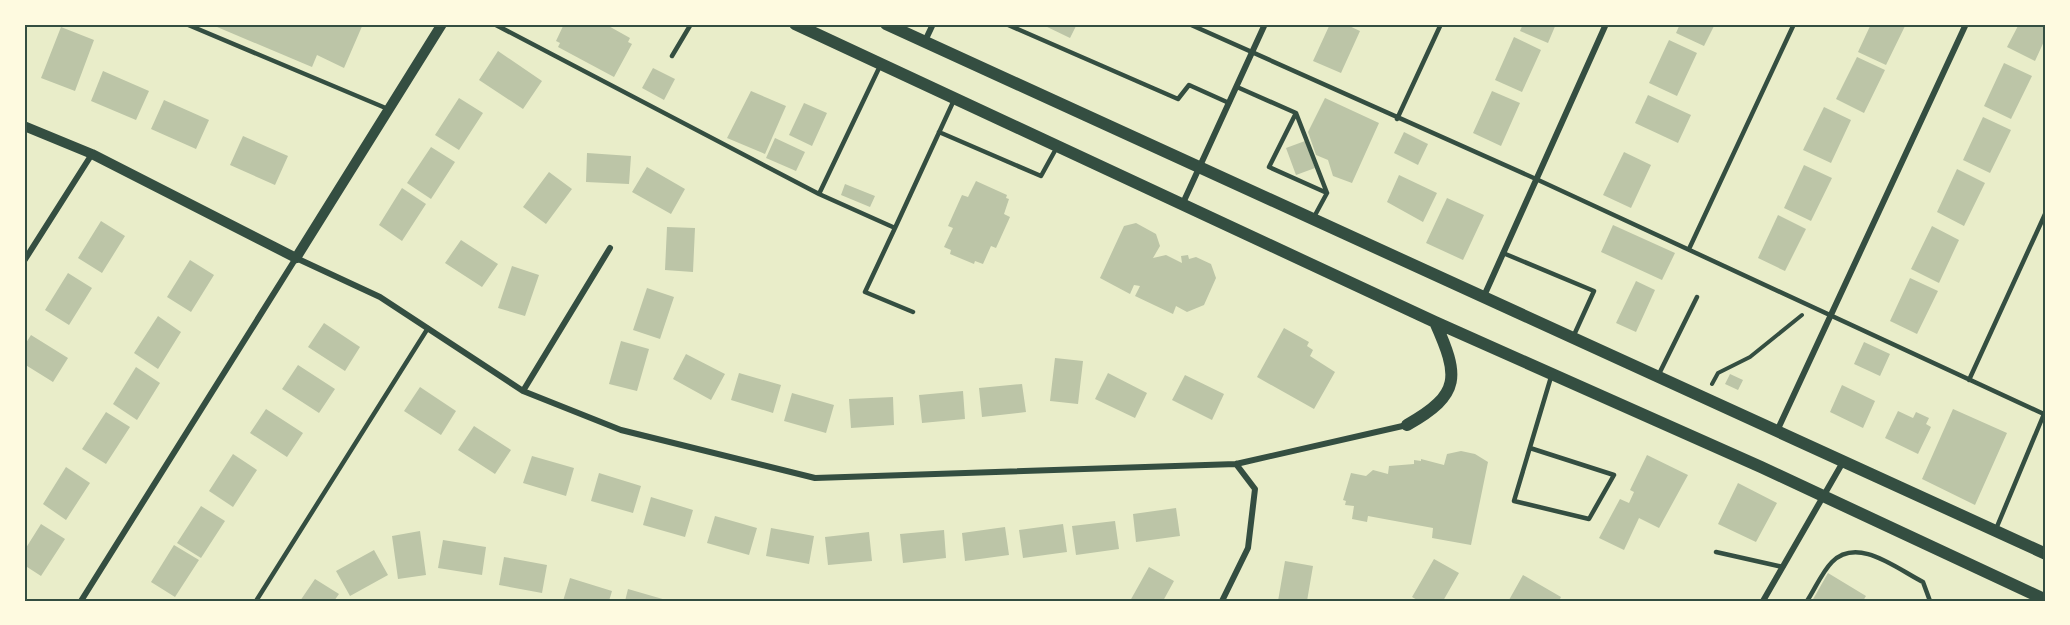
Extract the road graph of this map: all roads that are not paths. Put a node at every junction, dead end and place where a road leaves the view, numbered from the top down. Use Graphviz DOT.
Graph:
graph roads {
  1 [pos="186,24"];
  2 [pos="442,24"];
  3 [pos="494,24"];
  4 [pos="510,24"];
  5 [pos="691,24"];
  6 [pos="795,24"];
  7 [pos="886,24"];
  8 [pos="933,24"];
  9 [pos="1006,24"];
  10 [pos="1189,24"];
  11 [pos="1265,24"];
  12 [pos="1441,24"];
  13 [pos="1606,24"];
  14 [pos="1794,24"];
  15 [pos="1966,24"];
  16 [pos="506,30"];
  17 [pos="924,41"];
  18 [pos="1252,52"];
  19 [pos="672,56"];
  20 [pos="881,64"];
  21 [pos="1237,87"];
  22 [pos="955,98"];
  23 [pos="1229,103"];
  24 [pos="389,109"];
  25 [pos="1296,113"];
  26 [pos="1397,119"];
  27 [pos="24,126"];
  28 [pos="939,132"];
  29 [pos="1058,145"];
  30 [pos="92,154"];
  31 [pos="1199,169"];
  32 [pos="1536,179"];
  33 [pos="1327,193"];
  34 [pos="819,194"];
  35 [pos="1183,203"];
  36 [pos="2046,212"];
  37 [pos="1313,220"];
  38 [pos="895,228"];
  39 [pos="610,248"];
  40 [pos="1689,249"];
  41 [pos="1503,252"];
  42 [pos="296,258"];
  43 [pos="24,261"];
  44 [pos="1484,296"];
  45 [pos="1697,297"];
  46 [pos="913,312"];
  47 [pos="1831,316"];
  48 [pos="1435,322"];
  49 [pos="428,328"];
  50 [pos="1573,337"];
  51 [pos="1552,374"];
  52 [pos="1658,376"];
  53 [pos="1968,380"];
  54 [pos="523,391"];
  55 [pos="2045,415"];
  56 [pos="1407,425"];
  57 [pos="1777,431"];
  58 [pos="1530,448"];
  59 [pos="1843,462"];
  60 [pos="1236,464"];
  61 [pos="1825,497"];
  62 [pos="1995,531"];
  63 [pos="1716,552"];
  64 [pos="2046,554"];
  65 [pos="1783,567"];
  66 [pos="2046,600"];
  67 [pos="81,601"];
  68 [pos="256,601"];
  69 [pos="1222,601"];
  70 [pos="1763,601"];
  71 [pos="1807,601"];
  72 [pos="1930,601"];
  1 -- 24 [label="lane"];
  2 -- 24 [label="street"];
  3 -- 16 [label="lane"];
  4 -- 16 [label="lane"];
  5 -- 19 [label="lane"];
  6 -- 20 [label="main road"];
  7 -- 17 [label="main road"];
  8 -- 17 [label="street"];
  9 -- 23 [label="lane"];
  10 -- 18 [label="lane"];
  11 -- 18 [label="street"];
  12 -- 26 [label="lane"];
  13 -- 32 [label="street"];
  14 -- 40 [label="lane"];
  15 -- 47 [label="street"];
  16 -- 34 [label="lane"];
  17 -- 31 [label="main road"];
  18 -- 21 [label="street"];
  18 -- 26 [label="lane"];
  20 -- 22 [label="main road"];
  20 -- 34 [label="lane"];
  21 -- 23 [label="street"];
  21 -- 25 [label="lane"];
  22 -- 28 [label="lane"];
  22 -- 29 [label="main road"];
  23 -- 31 [label="street"];
  24 -- 42 [label="street"];
  25 -- 33 [label="lane"];
  25 -- 33 [label="lane"];
  26 -- 32 [label="lane"];
  27 -- 30 [label="street"];
  28 -- 29 [label="lane"];
  28 -- 38 [label="lane"];
  29 -- 35 [label="main road"];
  30 -- 42 [label="street"];
  30 -- 43 [label="street"];
  31 -- 35 [label="street"];
  31 -- 37 [label="main road"];
  32 -- 40 [label="lane"];
  32 -- 41 [label="street"];
  33 -- 37 [label="lane"];
  34 -- 38 [label="lane"];
  35 -- 48 [label="main road"];
  36 -- 53 [label="lane"];
  37 -- 44 [label="main road"];
  38 -- 46 [label="lane"];
  39 -- 54 [label="street"];
  40 -- 47 [label="lane"];
  41 -- 44 [label="street"];
  41 -- 50 [label="lane"];
  42 -- 49 [label="street"];
  42 -- 67 [label="street"];
  44 -- 50 [label="main road"];
  45 -- 52 [label="lane"];
  47 -- 53 [label="lane"];
  47 -- 57 [label="street"];
  48 -- 51 [label="main road"];
  48 -- 56 [label="main road"];
  49 -- 54 [label="street"];
  49 -- 68 [label="lane"];
  50 -- 52 [label="main road"];
  51 -- 58 [label="lane"];
  51 -- 61 [label="main road"];
  52 -- 57 [label="main road"];
  53 -- 55 [label="lane"];
  54 -- 60 [label="street"];
  55 -- 62 [label="lane"];
  56 -- 60 [label="street"];
  57 -- 59 [label="main road"];
  58 -- 58 [label="lane"];
  59 -- 61 [label="street"];
  59 -- 62 [label="main road"];
  60 -- 69 [label="street"];
  61 -- 65 [label="street"];
  61 -- 66 [label="main road"];
  62 -- 64 [label="main road"];
  63 -- 65 [label="lane"];
  65 -- 70 [label="street"];
  71 -- 72 [label="lane"];
}
